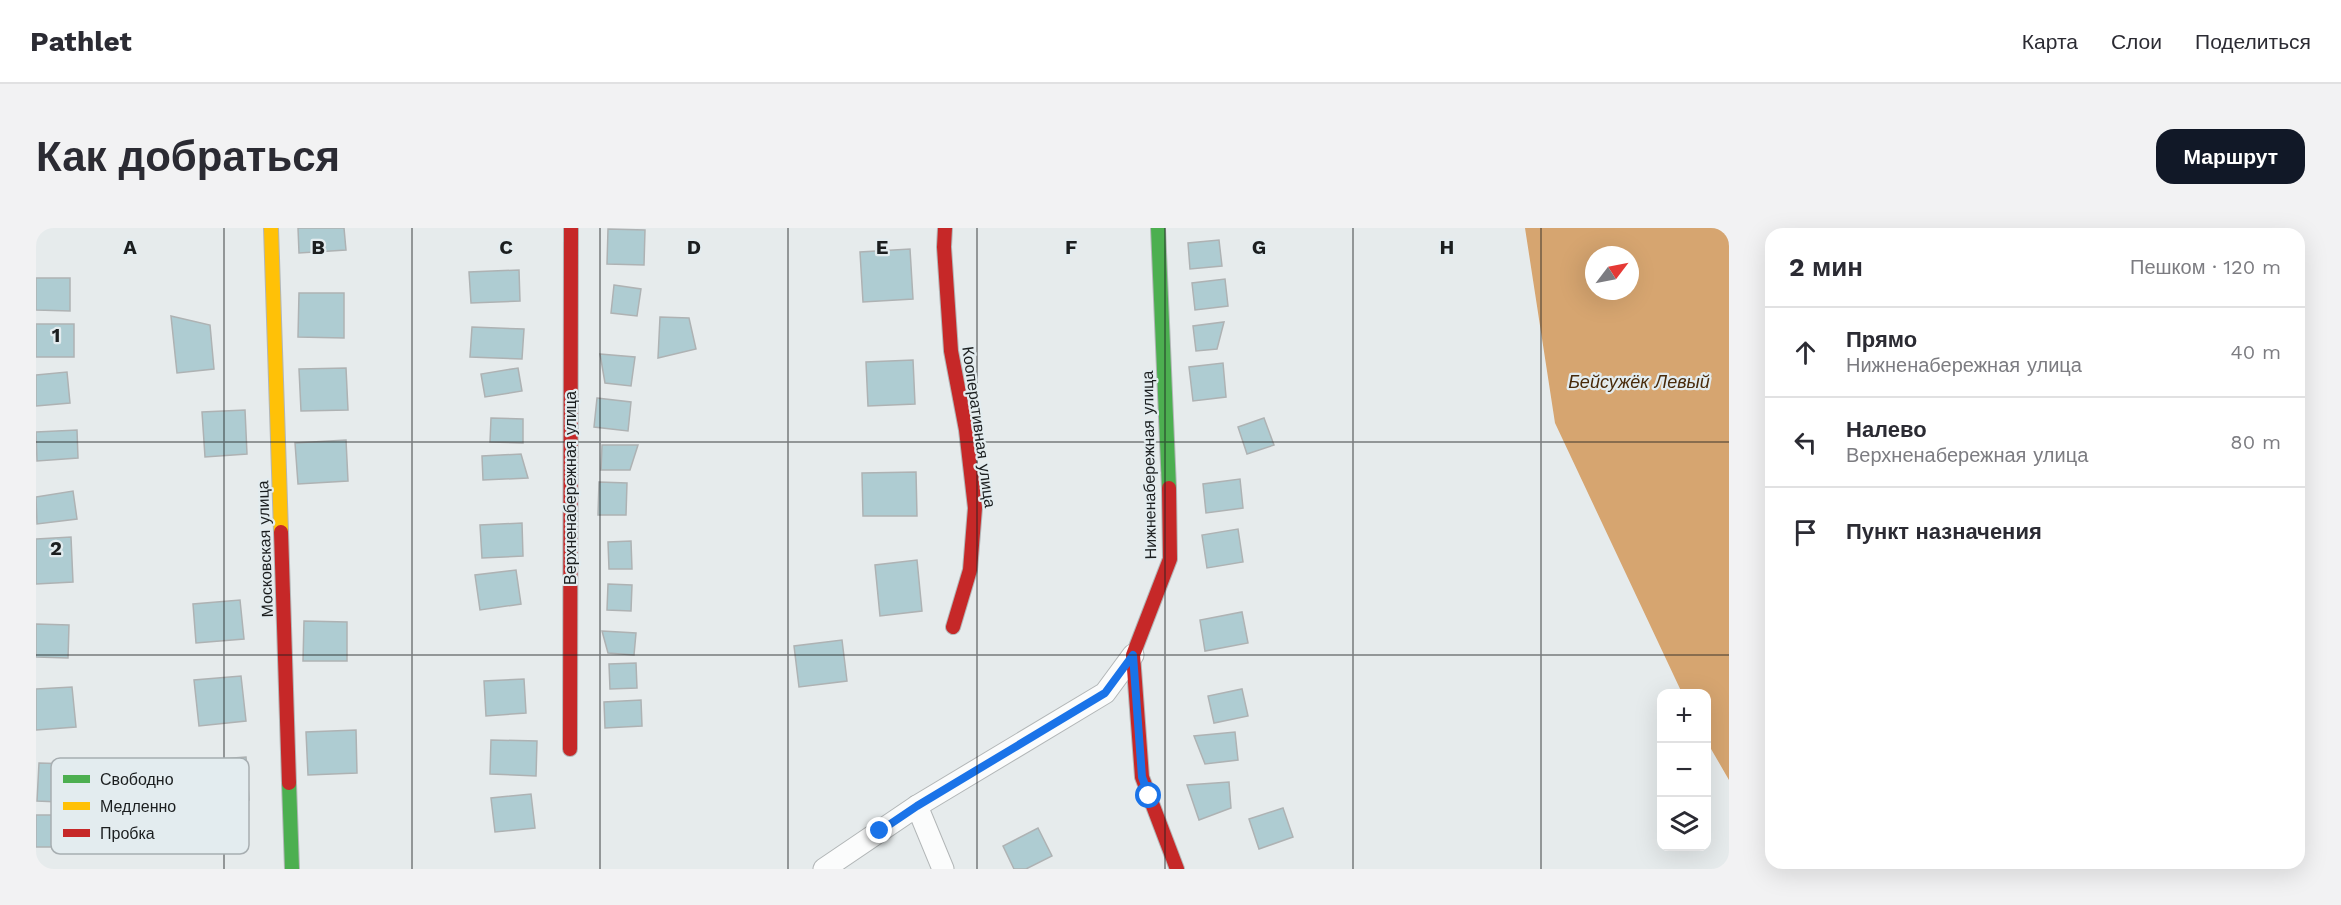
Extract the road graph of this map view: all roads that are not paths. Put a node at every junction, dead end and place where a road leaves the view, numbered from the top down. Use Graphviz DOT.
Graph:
graph roads {
  1 [pos="271,228"];
  2 [pos="571,228"];
  3 [pos="945,228"];
  4 [pos="1158,228"];
  5 [pos="953,627"];
  6 [pos="1133,655"];
  7 [pos="570,748"];
  8 [pos="917,806"];
  9 [pos="292,869"];
  10 [pos="824,869"];
  11 [pos="943,869"];
  12 [pos="1177,869"];
  1 -- 9 [label="street, Московская улица"];
  2 -- 7 [label="street, Верхненабережная улица"];
  3 -- 5 [label="street, Кооперативная улица"];
  4 -- 6 [label="street, Нижненабережная улица"];
  6 -- 8 [label="street"];
  6 -- 12 [label="street, Нижненабережная улица"];
  8 -- 10 [label="street"];
  8 -- 11 [label="street"];
}
